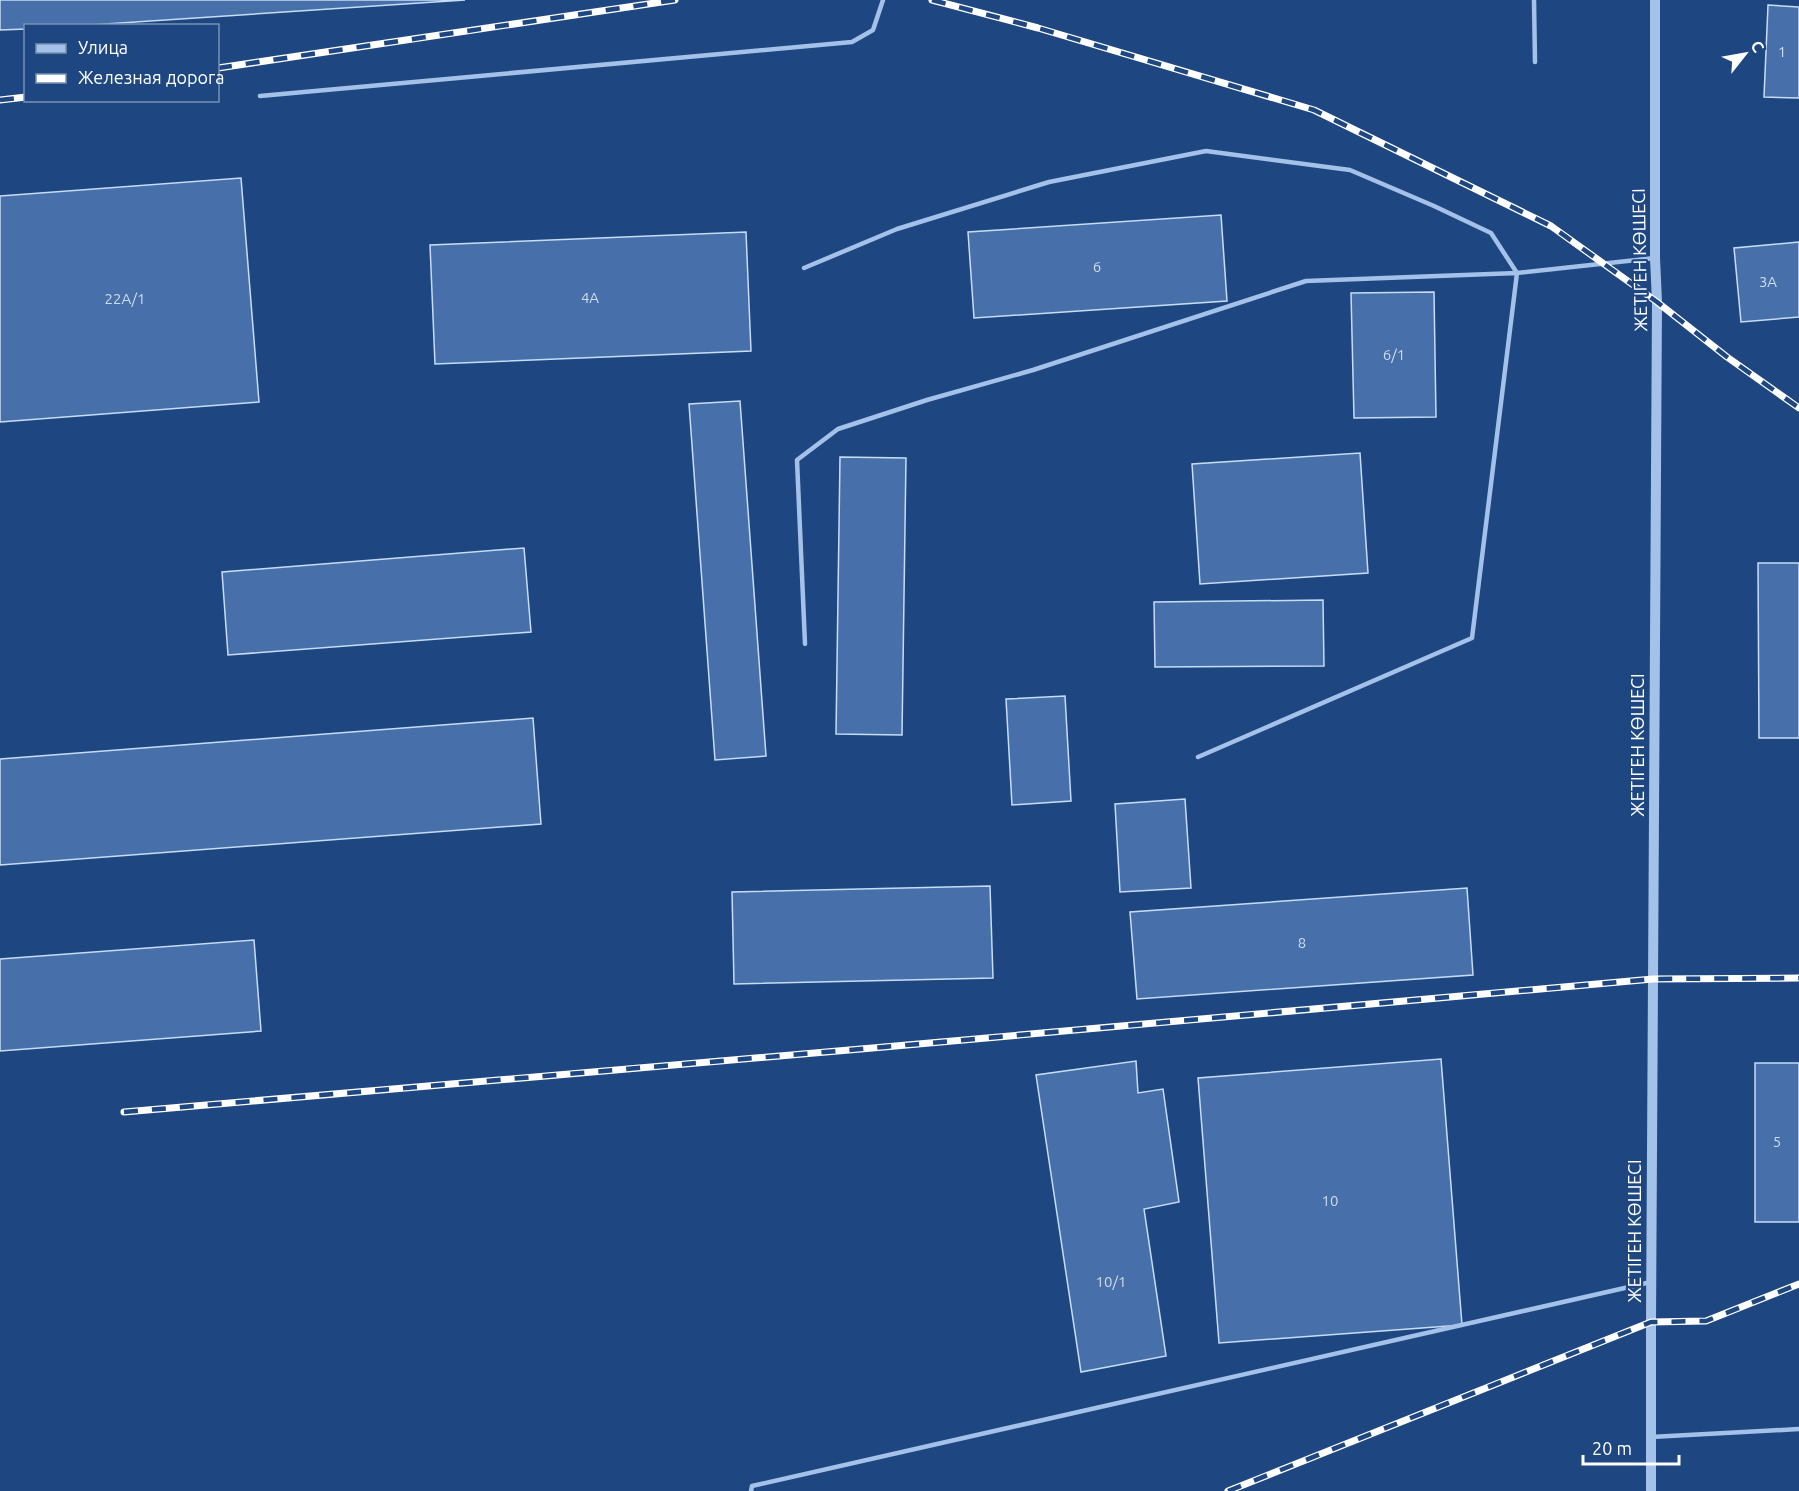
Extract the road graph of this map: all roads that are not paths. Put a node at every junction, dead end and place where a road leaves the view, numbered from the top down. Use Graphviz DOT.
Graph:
graph roads {
  1 [pos="883,0"];
  2 [pos="1534,0"];
  3 [pos="1655,0"];
  4 [pos="1534,62"];
  5 [pos="260,96"];
  6 [pos="1655,258"];
  7 [pos="804,268"];
  8 [pos="1517,273"];
  9 [pos="806,644"];
  10 [pos="1198,757"];
  11 [pos="1651,1282"];
  12 [pos="1799,1429"];
  13 [pos="1651,1437"];
  14 [pos="751,1491"];
  15 [pos="1651,1491"];
  1 -- 5 [label="lane"];
  2 -- 4 [label="lane"];
  3 -- 6 [label="street, ЖЕТІГЕН КӨШЕСІ"];
  6 -- 8 [label="lane"];
  6 -- 11 [label="street, ЖЕТІГЕН КӨШЕСІ"];
  7 -- 8 [label="lane"];
  8 -- 9 [label="lane"];
  8 -- 10 [label="lane"];
  11 -- 13 [label="street, ЖЕТІГЕН КӨШЕСІ"];
  11 -- 14 [label="lane"];
  12 -- 13 [label="lane"];
  13 -- 15 [label="street, ЖЕТІГЕН КӨШЕСІ"];
}
